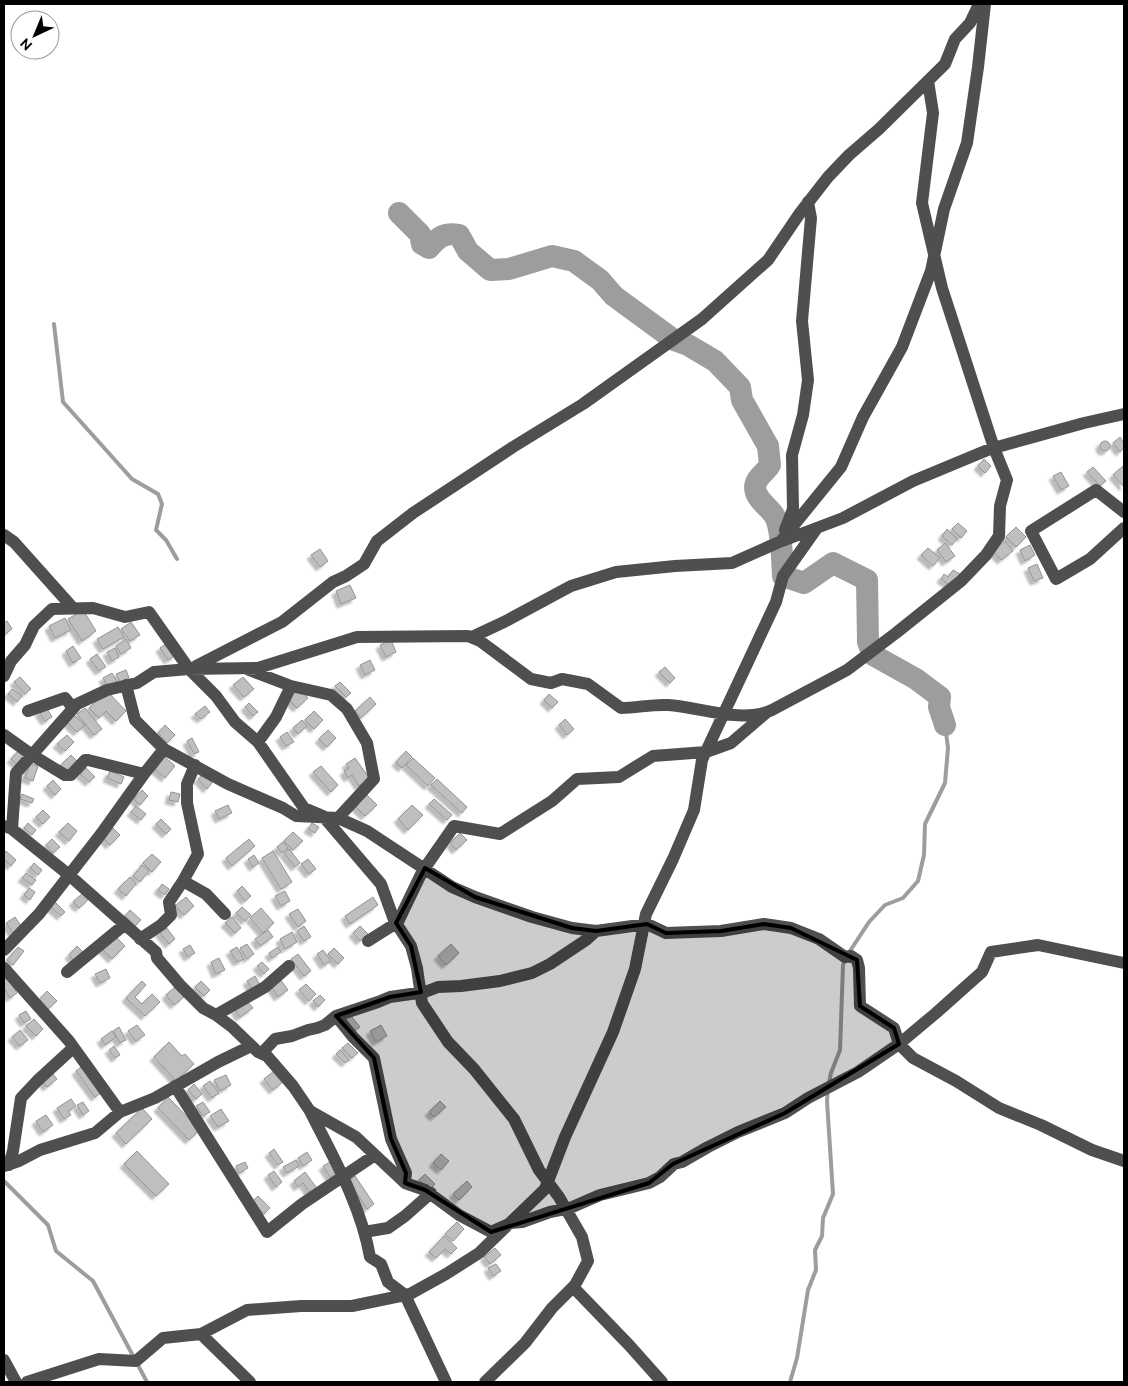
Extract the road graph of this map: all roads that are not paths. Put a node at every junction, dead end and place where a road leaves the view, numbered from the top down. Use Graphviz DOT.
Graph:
graph roads {
  1 [pos="979,4"];
  2 [pos="985,4"];
  3 [pos="928,81"];
  4 [pos="808,202"];
  5 [pos="934,256"];
  6 [pos="1124,414"];
  7 [pos="994,448"];
  8 [pos="1124,512"];
  9 [pos="817,528"];
  10 [pos="1124,528"];
  11 [pos="4,535"];
  12 [pos="781,541"];
  13 [pos="73,608"];
  14 [pos="472,637"];
  15 [pos="246,668"];
  16 [pos="189,669"];
  17 [pos="4,676"];
  18 [pos="126,685"];
  19 [pos="291,686"];
  20 [pos="74,708"];
  21 [pos="28,711"];
  22 [pos="766,713"];
  23 [pos="724,714"];
  24 [pos="4,735"];
  25 [pos="258,742"];
  26 [pos="164,749"];
  27 [pos="706,752"];
  28 [pos="32,755"];
  29 [pos="195,765"];
  30 [pos="144,774"];
  31 [pos="14,790"];
  32 [pos="4,805"];
  33 [pos="323,816"];
  34 [pos="338,818"];
  35 [pos="8,827"];
  36 [pos="425,868"];
  37 [pos="69,875"];
  38 [pos="183,881"];
  39 [pos="225,914"];
  40 [pos="396,923"];
  41 [pos="644,924"];
  42 [pos="124,925"];
  43 [pos="596,931"];
  44 [pos="140,940"];
  45 [pos="368,941"];
  46 [pos="4,950"];
  47 [pos="1124,963"];
  48 [pos="289,966"];
  49 [pos="4,968"];
  50 [pos="67,972"];
  51 [pos="421,992"];
  52 [pos="216,1015"];
  53 [pos="336,1016"];
  54 [pos="900,1044"];
  55 [pos="74,1048"];
  56 [pos="256,1049"];
  57 [pos="175,1086"];
  58 [pos="310,1111"];
  59 [pos="120,1112"];
  60 [pos="375,1154"];
  61 [pos="1124,1162"];
  62 [pos="6,1165"];
  63 [pos="343,1176"];
  64 [pos="548,1182"];
  65 [pos="405,1183"];
  66 [pos="431,1193"];
  67 [pos="566,1209"];
  68 [pos="511,1223"];
  69 [pos="364,1232"];
  70 [pos="573,1288"];
  71 [pos="405,1295"];
  72 [pos="201,1334"];
  73 [pos="4,1360"];
  74 [pos="16,1382"];
  75 [pos="28,1382"];
  76 [pos="250,1382"];
  77 [pos="446,1382"];
  78 [pos="485,1382"];
  79 [pos="662,1382"];
  1 -- 3 [label="street"];
  2 -- 5 [label="street"];
  3 -- 4 [label="street"];
  3 -- 5 [label="street"];
  4 -- 12 [label="street"];
  4 -- 16 [label="street"];
  5 -- 7 [label="street"];
  5 -- 12 [label="street"];
  6 -- 7 [label="street"];
  7 -- 9 [label="street"];
  7 -- 22 [label="street"];
  8 -- 10 [label="street"];
  9 -- 12 [label="street"];
  9 -- 23 [label="street"];
  11 -- 13 [label="street"];
  12 -- 14 [label="street"];
  13 -- 16 [label="street"];
  13 -- 17 [label="street"];
  14 -- 15 [label="street"];
  14 -- 23 [label="street"];
  15 -- 16 [label="street"];
  15 -- 19 [label="street"];
  16 -- 18 [label="street"];
  16 -- 25 [label="street"];
  18 -- 20 [label="street"];
  18 -- 26 [label="street"];
  19 -- 25 [label="street"];
  19 -- 34 [label="street"];
  20 -- 21 [label="street"];
  20 -- 28 [label="street"];
  22 -- 23 [label="street"];
  22 -- 27 [label="street"];
  23 -- 27 [label="street"];
  24 -- 28 [label="street"];
  25 -- 33 [label="street"];
  26 -- 29 [label="street"];
  26 -- 30 [label="street"];
  27 -- 36 [label="street"];
  27 -- 41 [label="street"];
  28 -- 30 [label="street"];
  28 -- 31 [label="street"];
  29 -- 33 [label="street"];
  29 -- 38 [label="street"];
  30 -- 37 [label="street"];
  31 -- 32 [label="street"];
  31 -- 35 [label="street"];
  33 -- 34 [label="street"];
  33 -- 40 [label="street"];
  34 -- 36 [label="street"];
  35 -- 37 [label="street"];
  36 -- 40 [label="street"];
  36 -- 43 [label="street"];
  37 -- 42 [label="street"];
  37 -- 46 [label="street"];
  38 -- 39 [label="street"];
  38 -- 44 [label="street"];
  40 -- 45 [label="street"];
  40 -- 51 [label="street"];
  41 -- 43 [label="street"];
  41 -- 54 [label="street"];
  41 -- 64 [label="street"];
  42 -- 44 [label="street"];
  42 -- 50 [label="street"];
  43 -- 51 [label="street"];
  44 -- 52 [label="street"];
  47 -- 54 [label="street"];
  48 -- 52 [label="street"];
  49 -- 55 [label="street"];
  51 -- 53 [label="street"];
  51 -- 64 [label="street"];
  52 -- 56 [label="street"];
  53 -- 56 [label="street"];
  53 -- 65 [label="street"];
  54 -- 61 [label="street"];
  54 -- 67 [label="street"];
  55 -- 59 [label="street"];
  55 -- 62 [label="street"];
  56 -- 57 [label="street"];
  56 -- 58 [label="street"];
  57 -- 59 [label="street"];
  57 -- 63 [label="street"];
  58 -- 60 [label="street"];
  58 -- 63 [label="street"];
  59 -- 62 [label="street"];
  60 -- 63 [label="street"];
  60 -- 65 [label="street"];
  63 -- 69 [label="street"];
  64 -- 67 [label="street"];
  64 -- 68 [label="street"];
  65 -- 66 [label="street"];
  66 -- 68 [label="street"];
  66 -- 69 [label="street"];
  67 -- 68 [label="street"];
  67 -- 70 [label="street"];
  68 -- 71 [label="street"];
  69 -- 71 [label="street"];
  70 -- 78 [label="street"];
  70 -- 79 [label="street"];
  71 -- 72 [label="street"];
  71 -- 77 [label="street"];
  72 -- 75 [label="street"];
  72 -- 76 [label="street"];
  73 -- 74 [label="street"];
}
